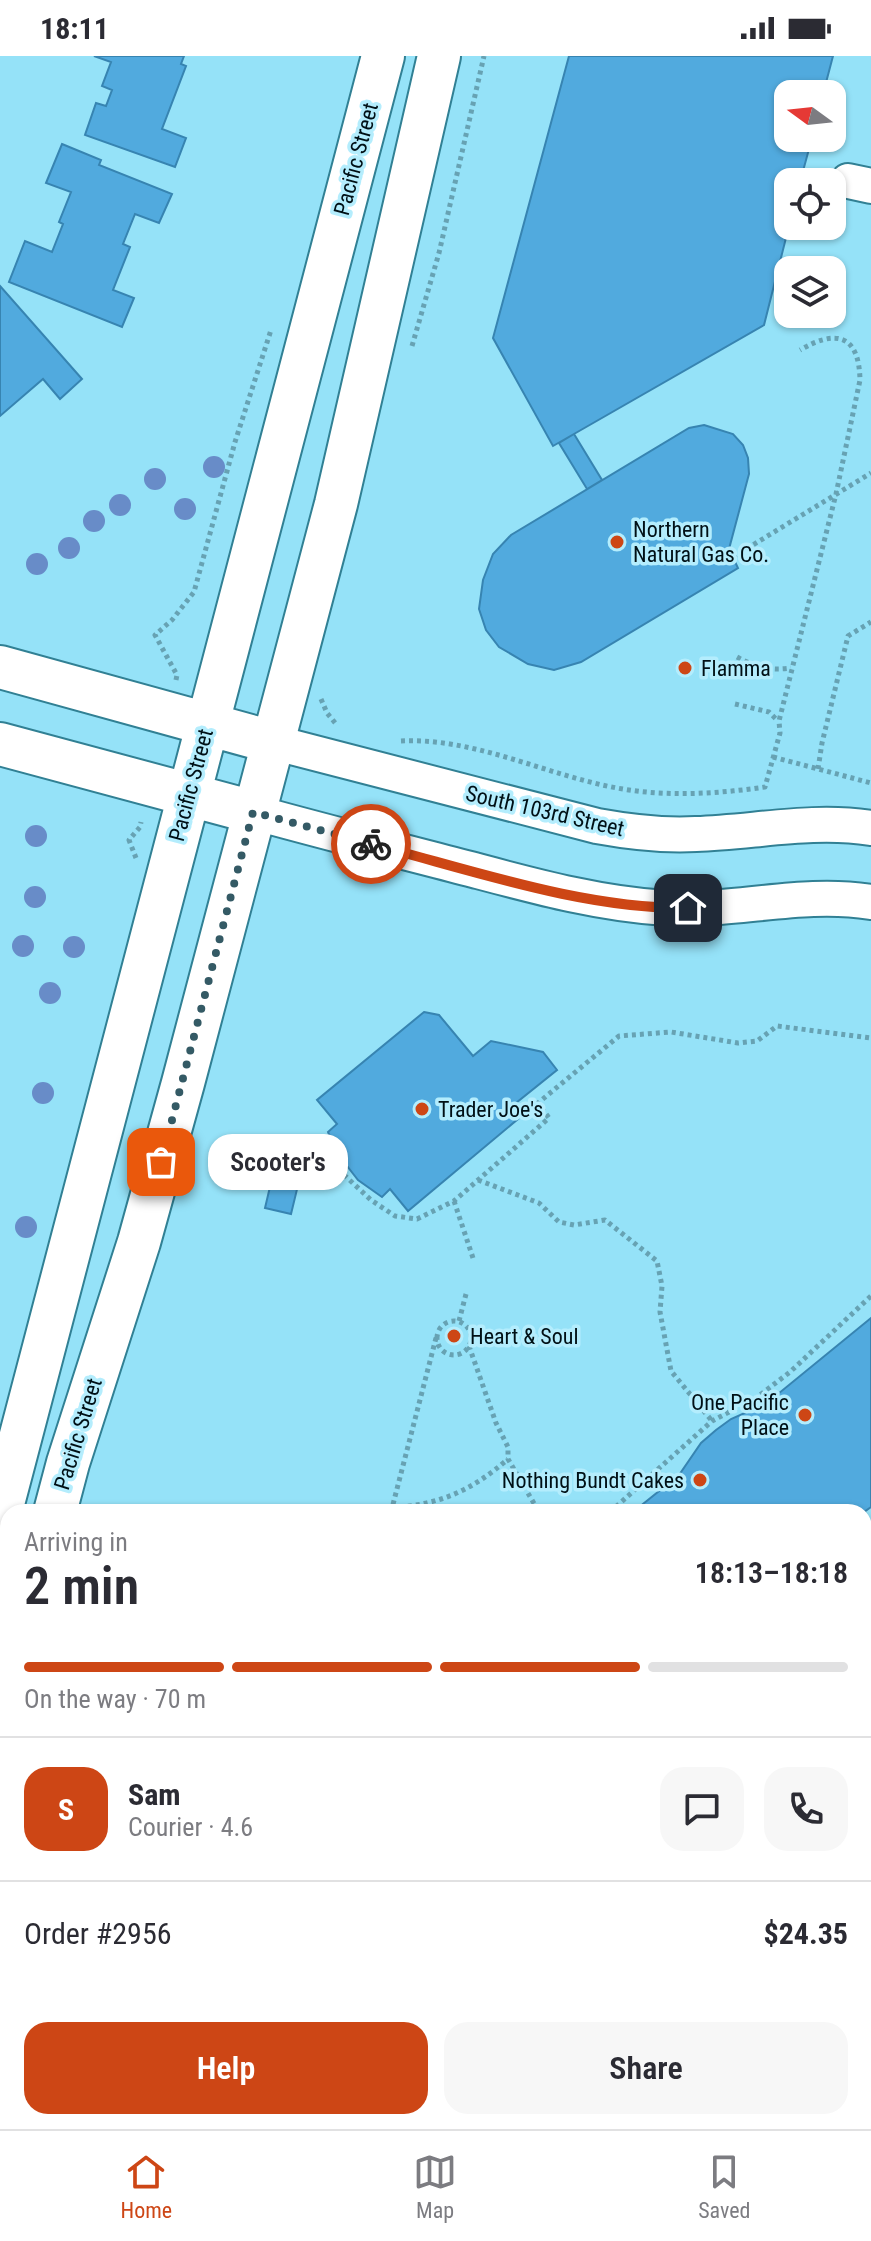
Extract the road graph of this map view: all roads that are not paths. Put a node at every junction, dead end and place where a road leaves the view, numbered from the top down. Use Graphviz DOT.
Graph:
graph roads {
  1 [pos="383,56"];
  2 [pos="439,56"];
  3 [pos="0,667"];
  4 [pos="207,724"];
  5 [pos="272,742"];
  6 [pos="0,744"];
  7 [pos="188,794"];
  8 [pos="253,812"];
  9 [pos="871,828"];
  10 [pos="871,902"];
  11 [pos="3,1504"];
  12 [pos="57,1504"];
  1 -- 4 [label="main road, Pacific Street"];
  2 -- 5 [label="main road, Pacific Street"];
  3 -- 4 [label="main road"];
  4 -- 5 [label="main road"];
  4 -- 7 [label="main road, Pacific Street"];
  5 -- 8 [label="main road, Pacific Street"];
  5 -- 9 [label="street, South 103rd Street"];
  6 -- 7 [label="main road"];
  7 -- 8 [label="main road"];
  7 -- 11 [label="main road, Pacific Street"];
  8 -- 10 [label="street"];
  8 -- 12 [label="main road, Pacific Street"];
}
